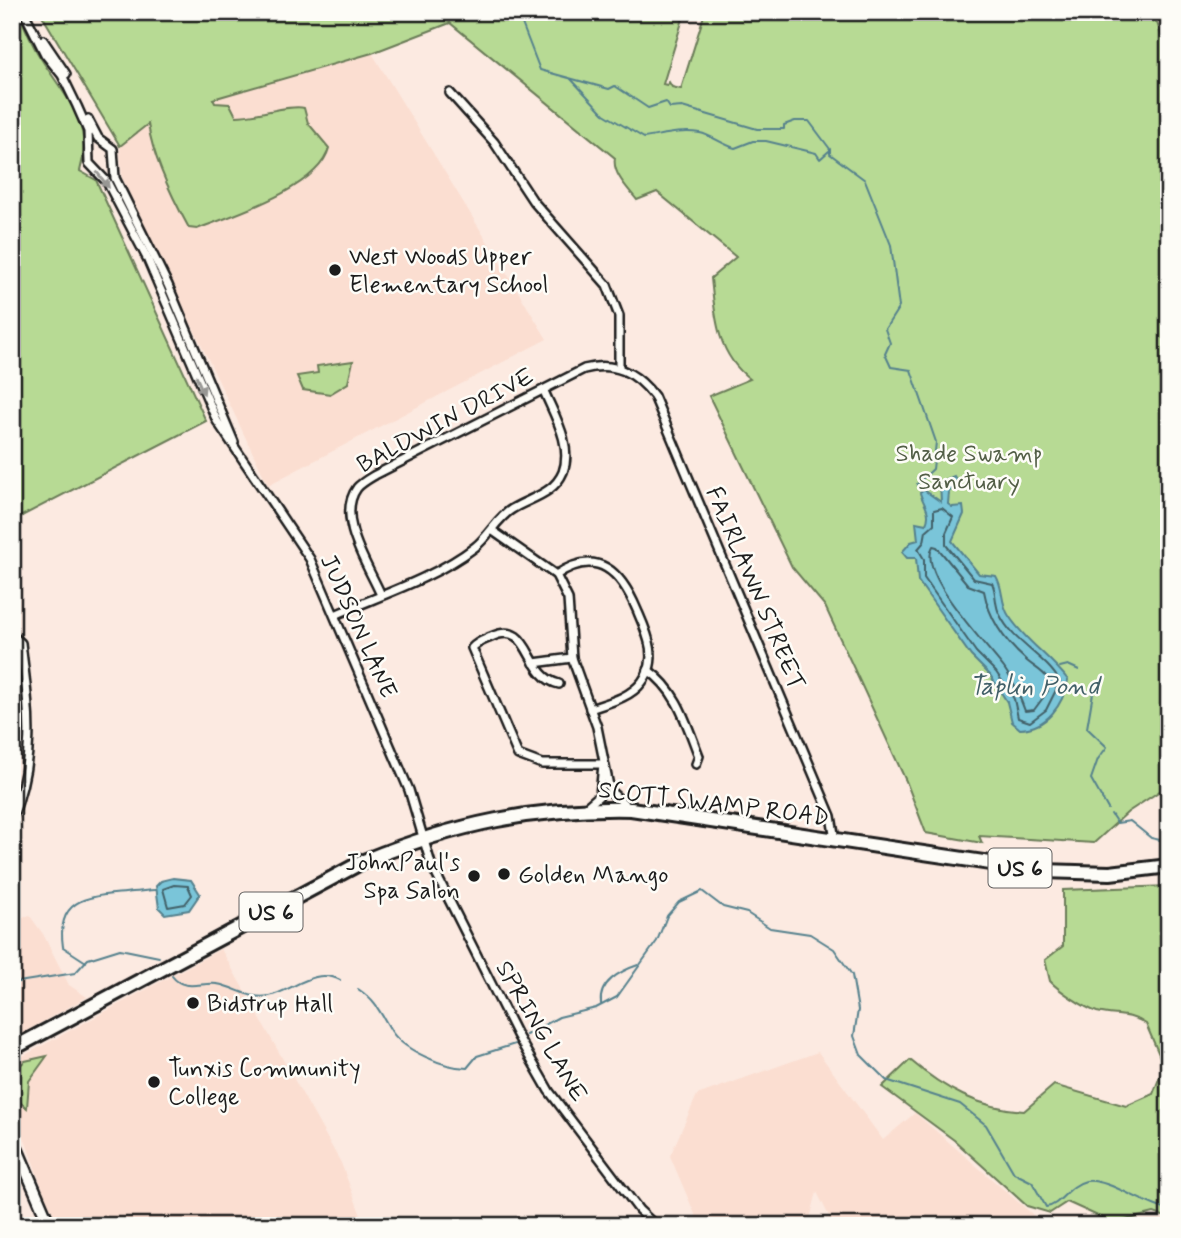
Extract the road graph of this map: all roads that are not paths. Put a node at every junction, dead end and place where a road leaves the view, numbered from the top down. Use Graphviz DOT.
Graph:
graph roads {
  1 [pos="24,12"];
  2 [pos="29,12"];
  3 [pos="450,93"];
  4 [pos="103,142"];
  5 [pos="90,147"];
  6 [pos="619,368"];
  7 [pos="544,391"];
  8 [pos="234,442"];
  9 [pos="493,531"];
  10 [pos="556,575"];
  11 [pos="381,595"];
  12 [pos="335,615"];
  13 [pos="12,635"];
  14 [pos="572,658"];
  15 [pos="534,663"];
  16 [pos="648,670"];
  17 [pos="559,684"];
  18 [pos="590,709"];
  19 [pos="603,764"];
  20 [pos="696,764"];
  21 [pos="585,808"];
  22 [pos="631,809"];
  23 [pos="12,819"];
  24 [pos="424,838"];
  25 [pos="835,840"];
  26 [pos="1169,866"];
  27 [pos="12,1049"];
  28 [pos="12,1137"];
  29 [pos="50,1226"];
  30 [pos="656,1226"];
  1 -- 5 [label="street, JUDSON LANE"];
  2 -- 4 [label="street, JUDSON LANE"];
  3 -- 6 [label="street"];
  4 -- 5 [label="street"];
  4 -- 8 [label="street, JUDSON LANE"];
  5 -- 8 [label="street, JUDSON LANE, one-way"];
  6 -- 7 [label="street, BALDWIN DRIVE"];
  6 -- 25 [label="street, FAIRLAWN STREET"];
  7 -- 9 [label="street"];
  7 -- 11 [label="street, BALDWIN DRIVE"];
  8 -- 12 [label="street, JUDSON LANE"];
  9 -- 10 [label="street"];
  9 -- 11 [label="street"];
  10 -- 14 [label="street"];
  10 -- 16 [label="street"];
  11 -- 12 [label="street"];
  12 -- 24 [label="street, JUDSON LANE"];
  13 -- 23 [label="street"];
  14 -- 15 [label="street"];
  14 -- 18 [label="street"];
  15 -- 17 [label="street"];
  15 -- 19 [label="street"];
  16 -- 18 [label="street"];
  16 -- 20 [label="street"];
  18 -- 19 [label="street"];
  19 -- 21 [label="street"];
  19 -- 22 [label="street"];
  21 -- 22 [label="highway, SCOTT SWAMP ROAD / US 6"];
  21 -- 24 [label="highway, SCOTT SWAMP ROAD / US 6"];
  22 -- 25 [label="highway, SCOTT SWAMP ROAD / US 6"];
  24 -- 27 [label="highway, SCOTT SWAMP ROAD / US 6"];
  24 -- 30 [label="street, SPRING LANE"];
  25 -- 26 [label="highway, SCOTT SWAMP ROAD / US 6"];
  28 -- 29 [label="main road"];
}
